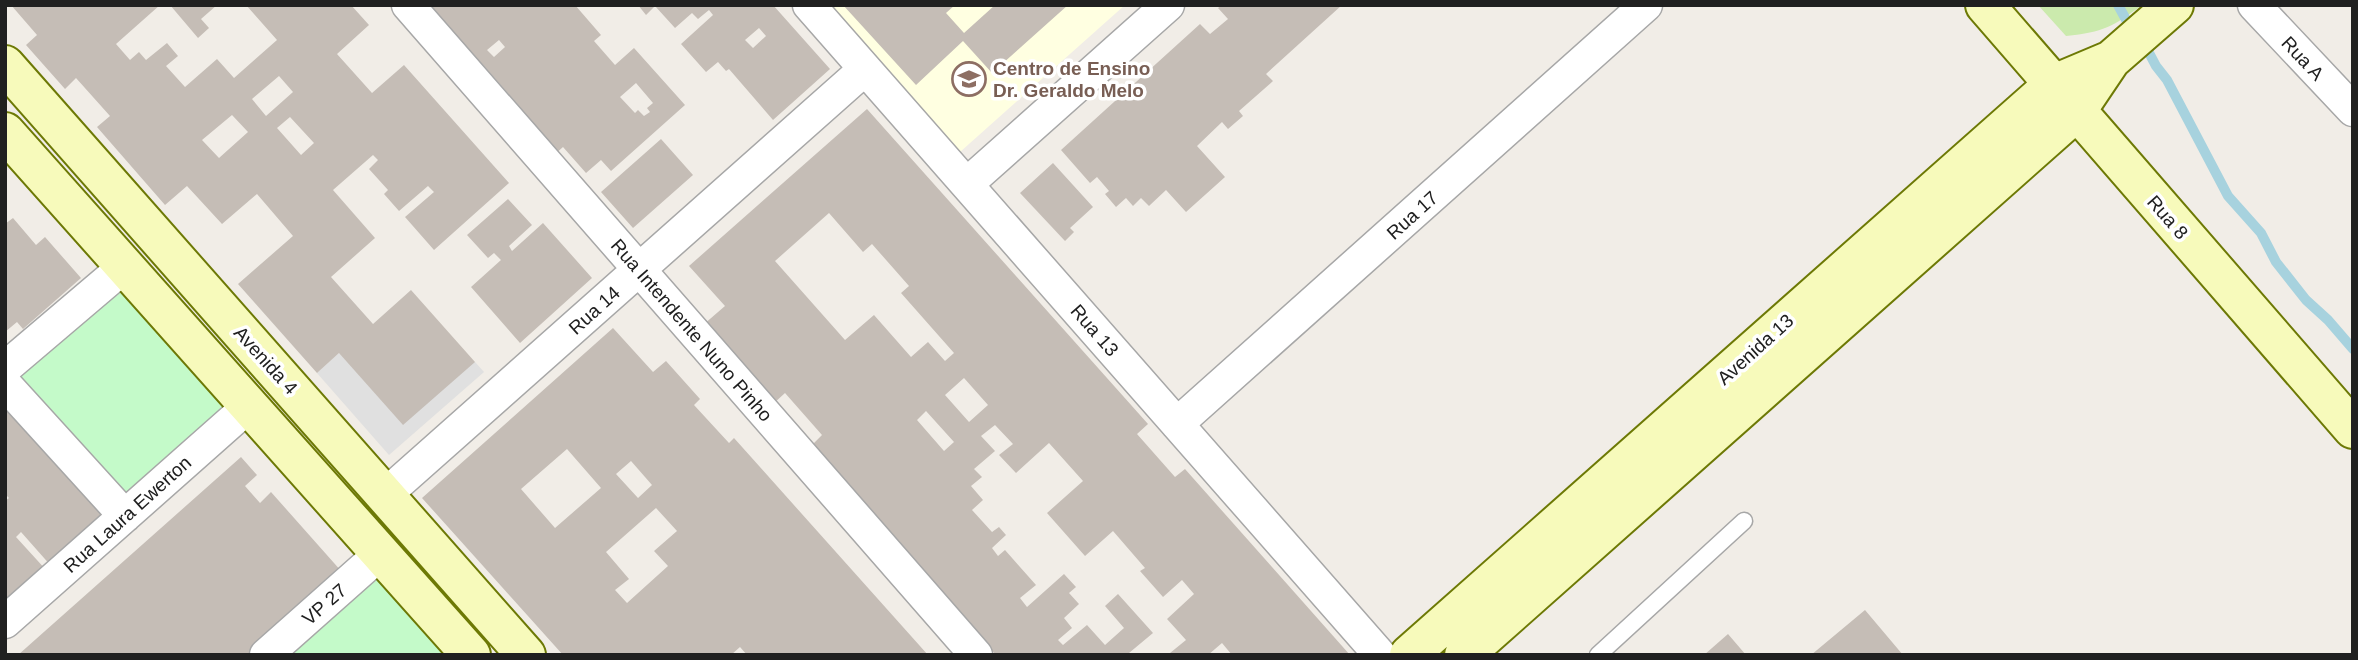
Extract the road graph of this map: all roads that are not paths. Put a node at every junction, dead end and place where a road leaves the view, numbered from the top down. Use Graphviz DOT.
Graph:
graph roads {
  1 [pos="408,5"];
  2 [pos="810,5"];
  3 [pos="1168,5"];
  4 [pos="1646,5"];
  5 [pos="1984,5"];
  6 [pos="2254,5"];
  7 [pos="2170,9"];
  8 [pos="5,65"];
  9 [pos="865,69"];
  10 [pos="2065,98"];
  11 [pos="2353,110"];
  12 [pos="5,132"];
  13 [pos="80,150"];
  14 [pos="48,179"];
  15 [pos="967,184"];
  16 [pos="125,266"];
  17 [pos="639,269"];
  18 [pos="5,368"];
  19 [pos="5,384"];
  20 [pos="250,405"];
  21 [pos="1177,424"];
  22 [pos="2353,429"];
  23 [pos="337,440"];
  24 [pos="305,467"];
  25 [pos="385,495"];
  26 [pos="125,516"];
  27 [pos="1744,521"];
  28 [pos="381,553"];
  29 [pos="5,622"];
  30 [pos="266,655"];
  31 [pos="471,655"];
  32 [pos="526,655"];
  33 [pos="976,655"];
  34 [pos="1380,655"];
  35 [pos="1409,655"];
  36 [pos="1464,655"];
  37 [pos="1598,655"];
  1 -- 17 [label="street, Rua Intendente Nuno Pinho"];
  2 -- 9 [label="street, Rua 13"];
  3 -- 15 [label="street"];
  4 -- 21 [label="street, Rua 17"];
  5 -- 10 [label="street, Rua 8"];
  6 -- 11 [label="street, Rua A"];
  7 -- 10 [label="street, Avenida 13"];
  8 -- 13 [label="street, Avenida 4"];
  9 -- 15 [label="street, Rua 13"];
  9 -- 17 [label="street, Rua 14"];
  10 -- 22 [label="street, Rua 8"];
  10 -- 35 [label="street, Avenida 13"];
  10 -- 36 [label="street, Avenida 13"];
  12 -- 14 [label="street"];
  13 -- 14 [label="street"];
  13 -- 23 [label="street, Avenida 4"];
  14 -- 16 [label="street"];
  15 -- 21 [label="street, Rua 13"];
  16 -- 18 [label="street"];
  16 -- 20 [label="street"];
  17 -- 25 [label="street, Rua 14"];
  17 -- 33 [label="street, Rua Intendente Nuno Pinho"];
  19 -- 26 [label="street"];
  20 -- 24 [label="street"];
  20 -- 26 [label="street, Rua Laura Ewerton"];
  21 -- 34 [label="street, Rua 13"];
  23 -- 24 [label="street"];
  23 -- 25 [label="street, Avenida 4"];
  24 -- 28 [label="street"];
  25 -- 32 [label="street, Avenida 4"];
  26 -- 29 [label="street, Rua Laura Ewerton"];
  27 -- 37 [label="lane"];
  28 -- 30 [label="street, VP 27"];
  28 -- 31 [label="street"];
}
